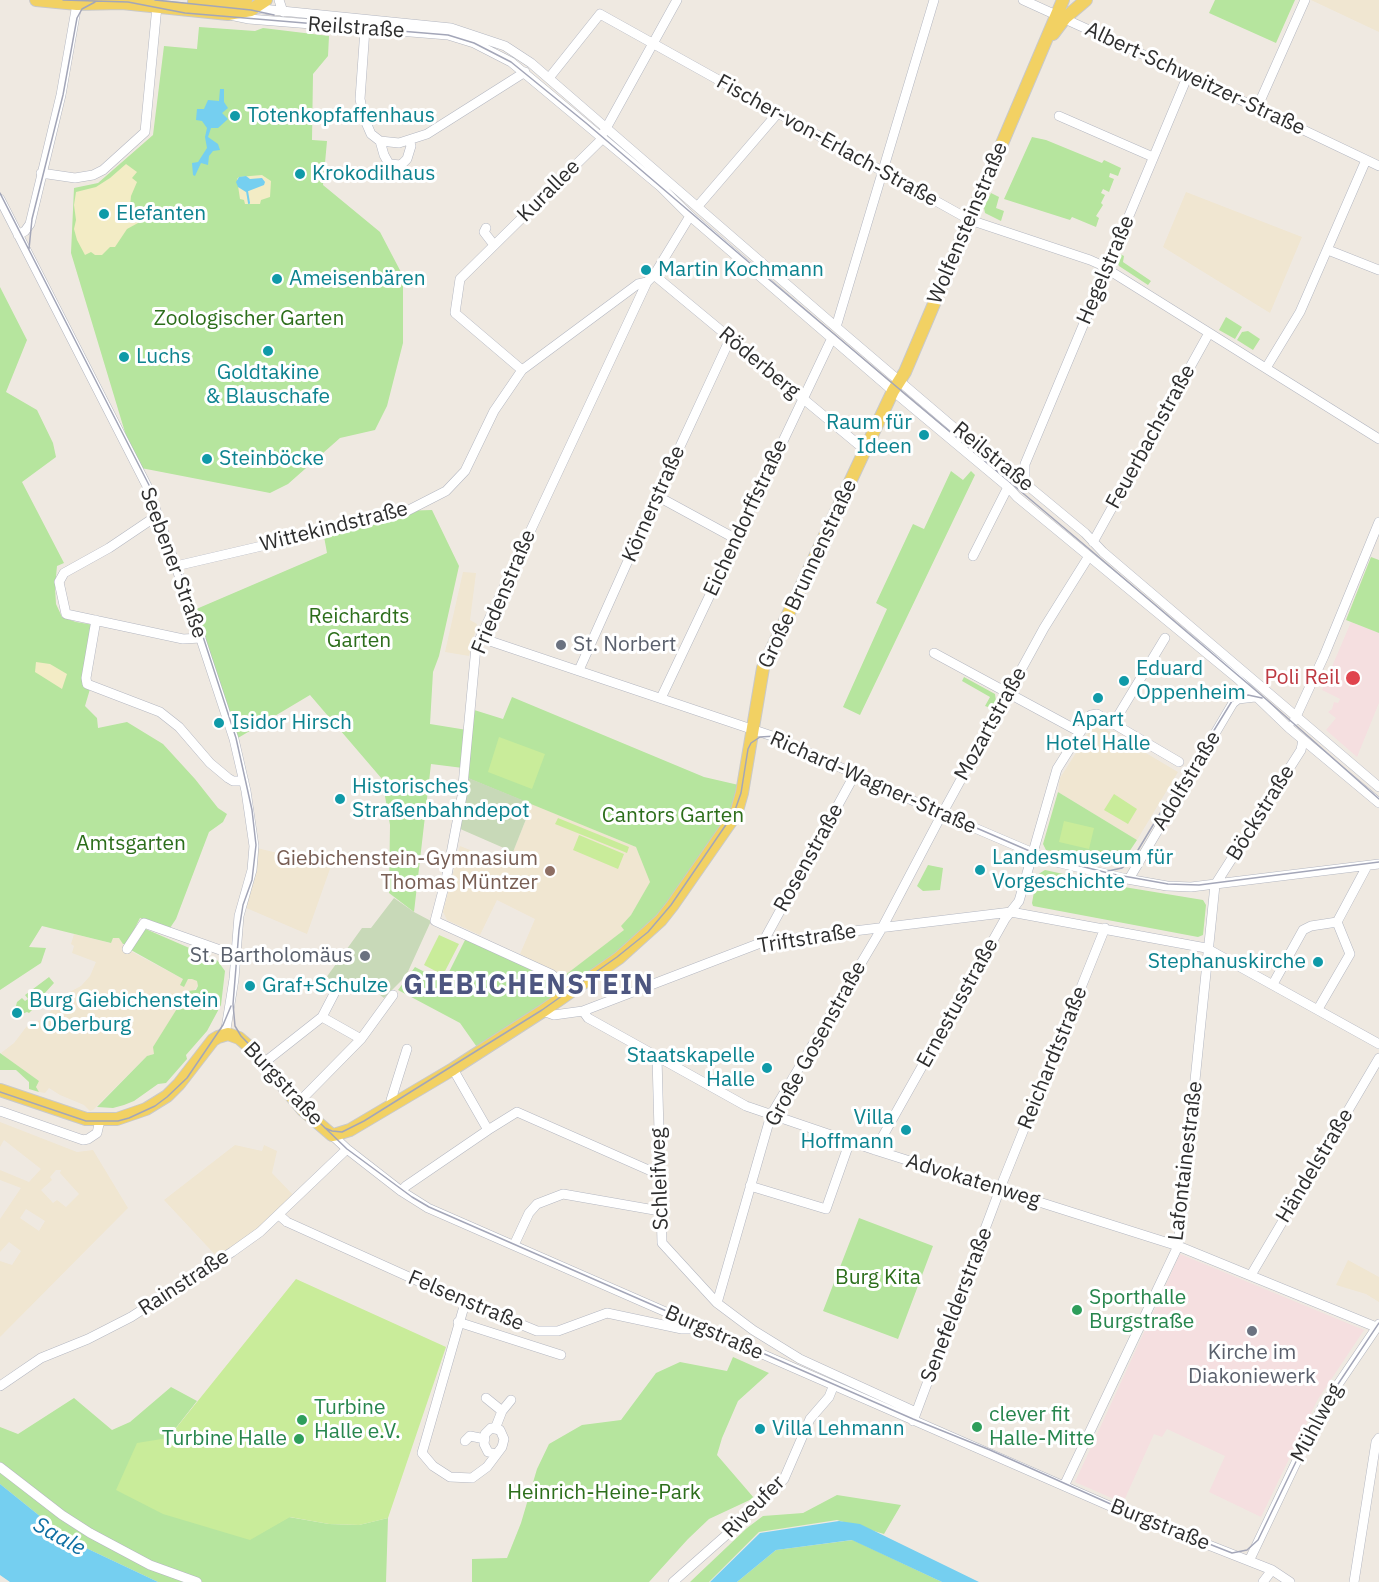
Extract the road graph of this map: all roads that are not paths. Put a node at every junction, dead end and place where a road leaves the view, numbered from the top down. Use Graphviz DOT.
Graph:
graph roads {
  1 [pos="36,0"];
  2 [pos="175,0"];
  3 [pos="266,0"];
  4 [pos="279,0"];
  5 [pos="677,0"];
  6 [pos="933,0"];
  7 [pos="1023,0"];
  8 [pos="1063,0"];
  9 [pos="1086,0"];
  10 [pos="1305,0"];
  11 [pos="77,4"];
  12 [pos="250,4"];
  13 [pos="157,6"];
  14 [pos="230,10"];
  15 [pos="283,12"];
  16 [pos="1060,16"];
  17 [pos="365,28"];
  18 [pos="654,45"];
  19 [pos="525,72"];
  20 [pos="1188,75"];
  21 [pos="549,78"];
  22 [pos="1257,108"];
  23 [pos="777,114"];
  24 [pos="1059,116"];
  25 [pos="606,127"];
  26 [pos="603,138"];
  27 [pos="409,140"];
  28 [pos="380,141"];
  29 [pos="1153,157"];
  30 [pos="1366,160"];
  31 [pos="1379,166"];
  32 [pos="883,172"];
  33 [pos="41,173"];
  34 [pos="0,200"];
  35 [pos="698,206"];
  36 [pos="690,216"];
  37 [pos="970,220"];
  38 [pos="486,228"];
  39 [pos="18,235"];
  40 [pos="494,245"];
  41 [pos="1328,250"];
  42 [pos="1107,269"];
  43 [pos="1379,270"];
  44 [pos="650,278"];
  45 [pos="836,327"];
  46 [pos="1209,333"];
  47 [pos="832,338"];
  48 [pos="730,339"];
  49 [pos="1266,368"];
  50 [pos="522,370"];
  51 [pos="896,386"];
  52 [pos="803,399"];
  53 [pos="1379,439"];
  54 [pos="865,450"];
  55 [pos="1025,464"];
  56 [pos="1010,472"];
  57 [pos="1025,483"];
  58 [pos="1008,487"];
  59 [pos="657,496"];
  60 [pos="158,515"];
  61 [pos="1379,522"];
  62 [pos="736,539"];
  63 [pos="1093,542"];
  64 [pos="973,556"];
  65 [pos="1089,556"];
  66 [pos="176,566"];
  67 [pos="96,620"];
  68 [pos="201,638"];
  69 [pos="481,638"];
  70 [pos="1164,638"];
  71 [pos="934,653"];
  72 [pos="579,670"];
  73 [pos="1008,694"];
  74 [pos="1255,697"];
  75 [pos="661,698"];
  76 [pos="1297,717"];
  77 [pos="1113,724"];
  78 [pos="1289,728"];
  79 [pos="753,730"];
  80 [pos="1080,732"];
  81 [pos="1303,740"];
  82 [pos="1179,762"];
  83 [pos="855,774"];
  84 [pos="244,781"];
  85 [pos="1379,787"];
  86 [pos="1379,803"];
  87 [pos="942,814"];
  88 [pos="1031,853"];
  89 [pos="1379,864"];
  90 [pos="1368,866"];
  91 [pos="1129,879"];
  92 [pos="1215,885"];
  93 [pos="1011,912"];
  94 [pos="1337,922"];
  95 [pos="882,928"];
  96 [pos="1105,928"];
  97 [pos="763,942"];
  98 [pos="127,949"];
  99 [pos="1209,950"];
  100 [pos="236,952"];
  101 [pos="1273,984"];
  102 [pos="334,992"];
  103 [pos="570,993"];
  104 [pos="393,995"];
  105 [pos="1318,1010"];
  106 [pos="543,1011"];
  107 [pos="584,1011"];
  108 [pos="322,1017"];
  109 [pos="225,1035"];
  110 [pos="361,1039"];
  111 [pos="1379,1044"];
  112 [pos="407,1049"];
  113 [pos="657,1057"];
  114 [pos="270,1058"];
  115 [pos="1379,1058"];
  116 [pos="453,1069"];
  117 [pos="0,1090"];
  118 [pos="297,1104"];
  119 [pos="392,1105"];
  120 [pos="0,1111"];
  121 [pos="771,1115"];
  122 [pos="100,1120"];
  123 [pos="488,1130"];
  124 [pos="332,1135"];
  125 [pos="850,1141"];
  126 [pos="346,1149"];
  127 [pos="875,1150"];
  128 [pos="660,1175"];
  129 [pos="750,1186"];
  130 [pos="1001,1189"];
  131 [pos="401,1191"];
  132 [pos="660,1211"];
  133 [pos="279,1215"];
  134 [pos="514,1245"];
  135 [pos="1178,1246"];
  136 [pos="1251,1275"];
  137 [pos="465,1303"];
  138 [pos="717,1303"];
  139 [pos="458,1322"];
  140 [pos="694,1324"];
  141 [pos="1377,1325"];
  142 [pos="561,1355"];
  143 [pos="0,1386"];
  144 [pos="833,1387"];
  145 [pos="486,1398"];
  146 [pos="512,1400"];
  147 [pos="502,1412"];
  148 [pos="914,1417"];
  149 [pos="495,1429"];
  150 [pos="1379,1438"];
  151 [pos="485,1439"];
  152 [pos="465,1441"];
  153 [pos="496,1454"];
  154 [pos="0,1467"];
  155 [pos="1064,1486"];
  156 [pos="1250,1561"];
  157 [pos="1272,1570"];
  158 [pos="198,1582"];
  159 [pos="673,1582"];
  160 [pos="1263,1582"];
  161 [pos="1290,1582"];
  162 [pos="1354,1582"];
  1 -- 11 [label="main road, Reilstraße"];
  2 -- 14 [label="main road, Reilstraße"];
  3 -- 12 [label="main road"];
  4 -- 15 [label="street"];
  5 -- 18 [label="street"];
  6 -- 32 [label="street"];
  7 -- 16 [label="street, Albert-Schweitzer-Straße"];
  8 -- 16 [label="main road, Wolfensteinstraße"];
  9 -- 16 [label="main road, Wolfensteinstraße"];
  10 -- 22 [label="street"];
  11 -- 13 [label="main road, Reilstraße"];
  11 -- 33 [label="street"];
  12 -- 14 [label="main road"];
  12 -- 15 [label="street, Reilstraße"];
  13 -- 14 [label="main road, Reilstraße"];
  13 -- 33 [label="street"];
  14 -- 17 [label="street, Reilstraße"];
  15 -- 21 [label="street, Reilstraße"];
  16 -- 20 [label="street, Albert-Schweitzer-Straße"];
  16 -- 37 [label="main road, Wolfensteinstraße"];
  17 -- 19 [label="street, Reilstraße"];
  17 -- 28 [label="street"];
  18 -- 21 [label="street, Fischer-von-Erlach-Straße"];
  18 -- 23 [label="street, Fischer-von-Erlach-Straße"];
  18 -- 25 [label="street"];
  19 -- 26 [label="street, Reilstraße"];
  19 -- 27 [label="street"];
  20 -- 22 [label="street, Albert-Schweitzer-Straße"];
  20 -- 29 [label="street, Hegelstraße"];
  21 -- 25 [label="street, Reilstraße"];
  22 -- 30 [label="street, Albert-Schweitzer-Straße"];
  23 -- 32 [label="street, Fischer-von-Erlach-Straße"];
  23 -- 35 [label="street"];
  24 -- 29 [label="street"];
  25 -- 26 [label="street"];
  25 -- 35 [label="street, Reilstraße"];
  26 -- 36 [label="street, Reilstraße"];
  26 -- 40 [label="street, Kurallee"];
  27 -- 28 [label="street"];
  27 -- 28 [label="street"];
  29 -- 42 [label="street, Hegelstraße"];
  30 -- 31 [label="street, Albert-Schweitzer-Straße"];
  30 -- 41 [label="street"];
  32 -- 37 [label="street, Fischer-von-Erlach-Straße"];
  32 -- 45 [label="street"];
  33 -- 39 [label="street"];
  34 -- 39 [label="street, Seebener Straße"];
  35 -- 45 [label="street, Reilstraße"];
  36 -- 44 [label="street, Friedenstraße"];
  36 -- 47 [label="street, Reilstraße"];
  37 -- 42 [label="street, Fischer-von-Erlach-Straße"];
  37 -- 51 [label="main road, Wolfensteinstraße"];
  38 -- 40 [label="street"];
  39 -- 60 [label="street, Seebener Straße"];
  40 -- 50 [label="street, Kurallee"];
  41 -- 43 [label="street"];
  41 -- 49 [label="street"];
  42 -- 46 [label="street, Fischer-von-Erlach-Straße"];
  42 -- 55 [label="street, Hegelstraße"];
  44 -- 48 [label="street, Röderberg"];
  44 -- 50 [label="street, Wittekindstraße"];
  44 -- 69 [label="street, Friedenstraße"];
  45 -- 51 [label="street, Reilstraße"];
  46 -- 49 [label="street, Fischer-von-Erlach-Straße"];
  46 -- 63 [label="street, Feuerbachstraße"];
  47 -- 51 [label="street, Reilstraße"];
  47 -- 52 [label="street, Eichendorffstraße"];
  48 -- 52 [label="street, Röderberg"];
  48 -- 59 [label="street, Körnerstraße"];
  49 -- 53 [label="street, Fischer-von-Erlach-Straße"];
  50 -- 66 [label="street, Wittekindstraße"];
  51 -- 54 [label="main road, Große Brunnenstraße"];
  51 -- 56 [label="street, Reilstraße"];
  51 -- 58 [label="street, Reilstraße"];
  52 -- 54 [label="street, Röderberg"];
  52 -- 62 [label="street, Eichendorffstraße"];
  54 -- 79 [label="main road, Große Brunnenstraße"];
  55 -- 56 [label="street"];
  55 -- 57 [label="street, Hegelstraße"];
  56 -- 57 [label="street, Reilstraße"];
  57 -- 63 [label="street, Reilstraße"];
  58 -- 64 [label="street, Reilstraße"];
  58 -- 65 [label="street, Reilstraße"];
  59 -- 62 [label="street"];
  59 -- 72 [label="street, Körnerstraße"];
  60 -- 66 [label="street, Seebener Straße"];
  60 -- 67 [label="street"];
  61 -- 76 [label="street"];
  62 -- 75 [label="street, Eichendorffstraße"];
  63 -- 76 [label="street, Reilstraße"];
  65 -- 73 [label="street, Mozartstraße"];
  65 -- 74 [label="street, Reilstraße"];
  66 -- 68 [label="street, Seebener Straße"];
  67 -- 68 [label="street"];
  67 -- 84 [label="street"];
  68 -- 84 [label="street, Seebener Straße"];
  69 -- 72 [label="street, Richard-Wagner-Straße"];
  69 -- 103 [label="street, Friedenstraße"];
  70 -- 77 [label="street"];
  71 -- 73 [label="street"];
  72 -- 75 [label="street, Richard-Wagner-Straße"];
  73 -- 80 [label="street"];
  73 -- 87 [label="street, Mozartstraße"];
  74 -- 78 [label="street, Reilstraße"];
  74 -- 91 [label="street, Adolfstraße"];
  75 -- 79 [label="street, Richard-Wagner-Straße"];
  76 -- 78 [label="street"];
  76 -- 85 [label="street, Reilstraße"];
  77 -- 80 [label="street"];
  77 -- 82 [label="street"];
  78 -- 81 [label="street, Reilstraße"];
  79 -- 83 [label="street, Richard-Wagner-Straße"];
  79 -- 103 [label="main road, Große Brunnenstraße"];
  80 -- 88 [label="street, Ernestusstraße"];
  81 -- 86 [label="street, Reilstraße"];
  81 -- 92 [label="street, Böckstraße"];
  83 -- 87 [label="street, Richard-Wagner-Straße"];
  83 -- 97 [label="street, Rosenstraße"];
  84 -- 100 [label="street, Seebener Straße"];
  87 -- 88 [label="street, Richard-Wagner-Straße"];
  87 -- 95 [label="street, Mozartstraße"];
  88 -- 91 [label="street, Richard-Wagner-Straße"];
  88 -- 93 [label="street, Ernestusstraße"];
  89 -- 90 [label="street, Richard-Wagner-Straße"];
  90 -- 92 [label="street, Richard-Wagner-Straße"];
  90 -- 94 [label="street"];
  91 -- 92 [label="street, Richard-Wagner-Straße"];
  92 -- 99 [label="street, Lafontainestraße"];
  93 -- 95 [label="street, Triftstraße"];
  93 -- 96 [label="street, Triftstraße"];
  93 -- 127 [label="street, Ernestusstraße"];
  94 -- 101 [label="street"];
  94 -- 105 [label="street"];
  95 -- 97 [label="street, Triftstraße"];
  95 -- 121 [label="street, Große Gosenstraße"];
  96 -- 99 [label="street, Triftstraße"];
  96 -- 130 [label="street, Reichardtstraße"];
  97 -- 107 [label="street, Triftstraße"];
  98 -- 100 [label="street"];
  99 -- 101 [label="street, Triftstraße"];
  99 -- 135 [label="street, Lafontainestraße"];
  100 -- 109 [label="street, Seebener Straße"];
  101 -- 105 [label="street, Triftstraße"];
  102 -- 108 [label="street"];
  103 -- 106 [label="main road, Große Brunnenstraße"];
  104 -- 110 [label="street"];
  105 -- 111 [label="street, Triftstraße"];
  106 -- 107 [label="street, Triftstraße"];
  106 -- 116 [label="main road, Große Brunnenstraße"];
  107 -- 113 [label="street, Advokatenweg"];
  108 -- 110 [label="street"];
  108 -- 114 [label="street"];
  109 -- 118 [label="main road, Burgstraße"];
  109 -- 122 [label="main road"];
  110 -- 118 [label="street"];
  112 -- 119 [label="street"];
  113 -- 121 [label="street, Advokatenweg"];
  113 -- 128 [label="street, Schleifweg"];
  115 -- 136 [label="street, Händelstraße"];
  116 -- 119 [label="main road, Große Brunnenstraße"];
  116 -- 123 [label="street"];
  117 -- 122 [label="main road"];
  118 -- 124 [label="main road, Burgstraße"];
  119 -- 124 [label="main road, Große Brunnenstraße"];
  120 -- 122 [label="street"];
  121 -- 125 [label="street, Advokatenweg"];
  121 -- 129 [label="street, Große Gosenstraße"];
  123 -- 128 [label="street"];
  123 -- 131 [label="street"];
  124 -- 126 [label="street, Burgstraße"];
  125 -- 127 [label="street, Advokatenweg"];
  125 -- 129 [label="street"];
  126 -- 131 [label="street, Burgstraße"];
  126 -- 133 [label="street, Rainstraße"];
  127 -- 130 [label="street, Advokatenweg"];
  128 -- 132 [label="street, Schleifweg"];
  129 -- 138 [label="street, Große Gosenstraße"];
  130 -- 135 [label="street, Advokatenweg"];
  130 -- 148 [label="street, Senefelderstraße"];
  131 -- 134 [label="street, Burgstraße"];
  132 -- 134 [label="street"];
  132 -- 138 [label="street, Schleifweg"];
  133 -- 137 [label="street, Felsenstraße"];
  133 -- 143 [label="street, Rainstraße"];
  134 -- 140 [label="street, Burgstraße"];
  135 -- 136 [label="street, Advokatenweg"];
  135 -- 155 [label="street, Lafontainestraße"];
  136 -- 141 [label="street, Advokatenweg"];
  137 -- 139 [label="street"];
  137 -- 140 [label="street, Felsenstraße"];
  138 -- 148 [label="street, Schleifweg"];
  139 -- 142 [label="street, Felsenstraße"];
  139 -- 153 [label="street"];
  140 -- 144 [label="street, Burgstraße"];
  141 -- 156 [label="street, Mühlweg"];
  144 -- 148 [label="street, Burgstraße"];
  144 -- 159 [label="street, Riveufer"];
  145 -- 147 [label="street"];
  146 -- 147 [label="street"];
  147 -- 149 [label="street"];
  148 -- 155 [label="street, Burgstraße"];
  149 -- 151 [label="street"];
  149 -- 153 [label="street"];
  150 -- 162 [label="street"];
  151 -- 152 [label="street"];
  151 -- 153 [label="street"];
  154 -- 158 [label="street"];
  155 -- 156 [label="street, Burgstraße"];
  156 -- 157 [label="street, Burgstraße"];
  157 -- 160 [label="street"];
  157 -- 161 [label="street, Burgstraße"];
}
